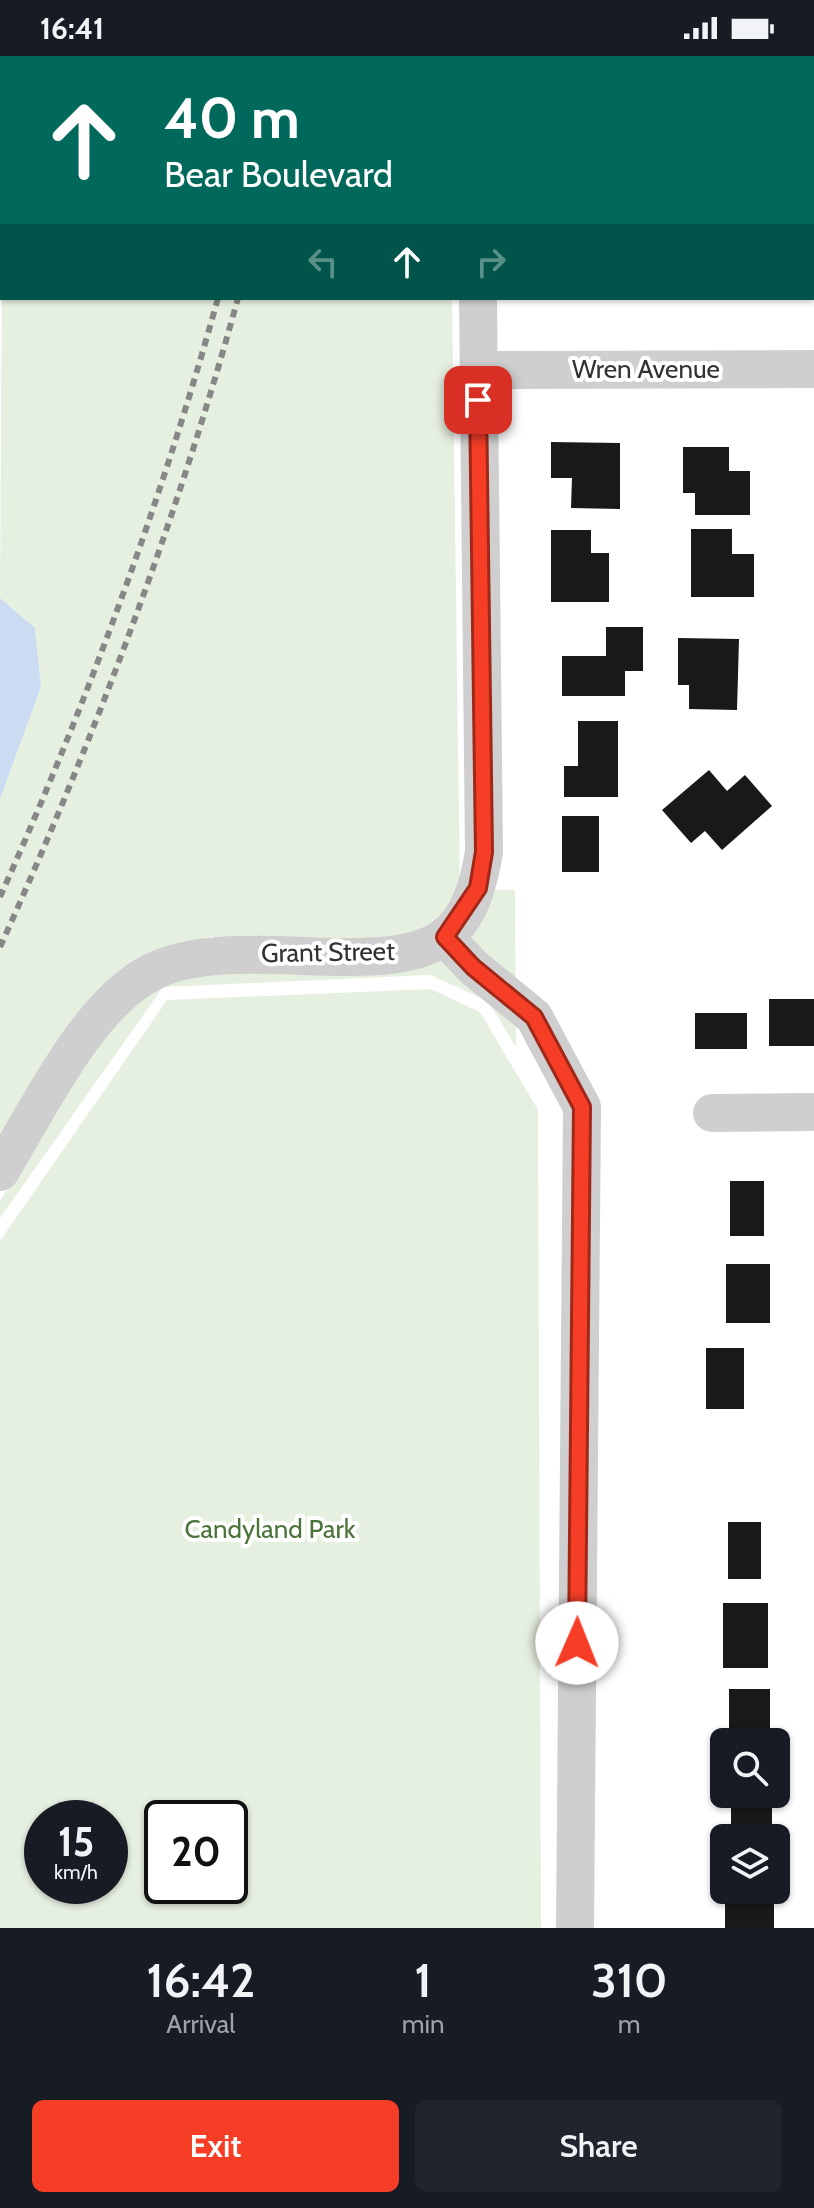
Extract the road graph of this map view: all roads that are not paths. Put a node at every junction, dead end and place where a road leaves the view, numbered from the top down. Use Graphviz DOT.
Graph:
graph roads {
  1 [pos="478,300"];
  2 [pos="814,369"];
  3 [pos="478,370"];
  4 [pos="445,937"];
  5 [pos="814,1112"];
  6 [pos="712,1113"];
  7 [pos="0,1172"];
  8 [pos="575,1928"];
  1 -- 3 [label="street"];
  2 -- 3 [label="street, Wren Avenue"];
  3 -- 4 [label="street"];
  4 -- 7 [label="street, Grant Street"];
  4 -- 8 [label="street"];
  5 -- 6 [label="street"];
}
